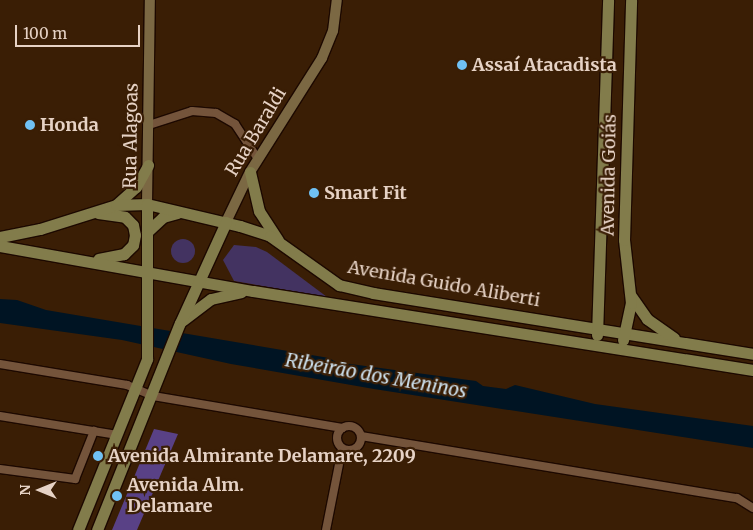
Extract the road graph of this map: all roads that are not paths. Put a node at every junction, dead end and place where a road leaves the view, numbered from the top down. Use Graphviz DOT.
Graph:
graph roads {
  1 [pos="150,0"];
  2 [pos="337,0"];
  3 [pos="608,0"];
  4 [pos="630,0"];
  5 [pos="149,125"];
  6 [pos="258,159"];
  7 [pos="148,165"];
  8 [pos="250,172"];
  9 [pos="147,204"];
  10 [pos="116,205"];
  11 [pos="184,212"];
  12 [pos="86,214"];
  13 [pos="226,222"];
  14 [pos="147,232"];
  15 [pos="0,237"];
  16 [pos="279,241"];
  17 [pos="0,246"];
  18 [pos="81,260"];
  19 [pos="147,272"];
  20 [pos="199,281"];
  21 [pos="253,291"];
  22 [pos="631,296"];
  23 [pos="180,324"];
  24 [pos="598,329"];
  25 [pos="625,334"];
  26 [pos="687,343"];
  27 [pos="596,344"];
  28 [pos="620,348"];
  29 [pos="753,354"];
  30 [pos="0,364"];
  31 [pos="753,370"];
  32 [pos="135,387"];
  33 [pos="153,396"];
  34 [pos="0,416"];
  35 [pos="342,428"];
  36 [pos="94,431"];
  37 [pos="117,435"];
  38 [pos="362,436"];
  39 [pos="342,449"];
  40 [pos="0,469"];
  41 [pos="753,508"];
  42 [pos="327,529"];
  43 [pos="78,530"];
  44 [pos="97,530"];
  1 -- 5 [label="street, Rua Alagoas"];
  2 -- 6 [label="street, Rua Baraldi"];
  3 -- 24 [label="main road, Avenida Goiás"];
  4 -- 22 [label="main road, Avenida Goiás"];
  5 -- 6 [label="street"];
  5 -- 7 [label="street, Rua Alagoas"];
  6 -- 8 [label="street, Rua Baraldi"];
  7 -- 9 [label="street, Rua Alagoas"];
  7 -- 10 [label="main road"];
  8 -- 13 [label="street, Rua Baraldi"];
  8 -- 16 [label="main road"];
  9 -- 10 [label="main road, Avenida Guido Aliberti"];
  9 -- 11 [label="main road, Avenida Guido Aliberti"];
  9 -- 14 [label="main road, Rua Alagoas"];
  10 -- 12 [label="main road, Avenida Guido Aliberti"];
  11 -- 13 [label="main road, Avenida Guido Aliberti"];
  11 -- 14 [label="main road"];
  12 -- 15 [label="main road, Avenida Guido Aliberti"];
  12 -- 18 [label="main road"];
  13 -- 16 [label="main road, Avenida Guido Aliberti"];
  13 -- 20 [label="main road, Rua Baraldi"];
  14 -- 19 [label="main road, Rua Alagoas"];
  16 -- 24 [label="main road, Avenida Guido Aliberti"];
  17 -- 18 [label="main road, Avenida Guido Aliberti"];
  18 -- 19 [label="main road, Avenida Guido Aliberti"];
  19 -- 20 [label="main road, Avenida Guido Aliberti"];
  19 -- 32 [label="main road, Rua Alagoas"];
  20 -- 21 [label="main road, Avenida Guido Aliberti"];
  20 -- 23 [label="main road, Rua Baraldi"];
  21 -- 23 [label="main road"];
  21 -- 27 [label="main road, Avenida Guido Aliberti"];
  22 -- 25 [label="main road, Avenida Goiás"];
  22 -- 26 [label="main road"];
  23 -- 33 [label="main road, Rua Baraldi"];
  24 -- 25 [label="main road, Avenida Guido Aliberti"];
  24 -- 27 [label="main road, Avenida Goiás"];
  25 -- 26 [label="main road, Avenida Guido Aliberti"];
  25 -- 28 [label="main road, Avenida Goiás"];
  26 -- 29 [label="main road, Avenida Guido Aliberti"];
  27 -- 28 [label="main road, Avenida Guido Aliberti"];
  28 -- 31 [label="main road, Avenida Guido Aliberti"];
  30 -- 32 [label="street"];
  32 -- 33 [label="street"];
  32 -- 37 [label="main road, Rua Alagoas"];
  33 -- 35 [label="street"];
  33 -- 44 [label="main road, Rua Baraldi"];
  34 -- 36 [label="street"];
  35 -- 38 [label="street"];
  35 -- 39 [label="street"];
  36 -- 37 [label="street"];
  36 -- 40 [label="street"];
  37 -- 43 [label="main road, Rua Alagoas"];
  38 -- 39 [label="street"];
  38 -- 41 [label="street"];
  39 -- 42 [label="street"];
}
